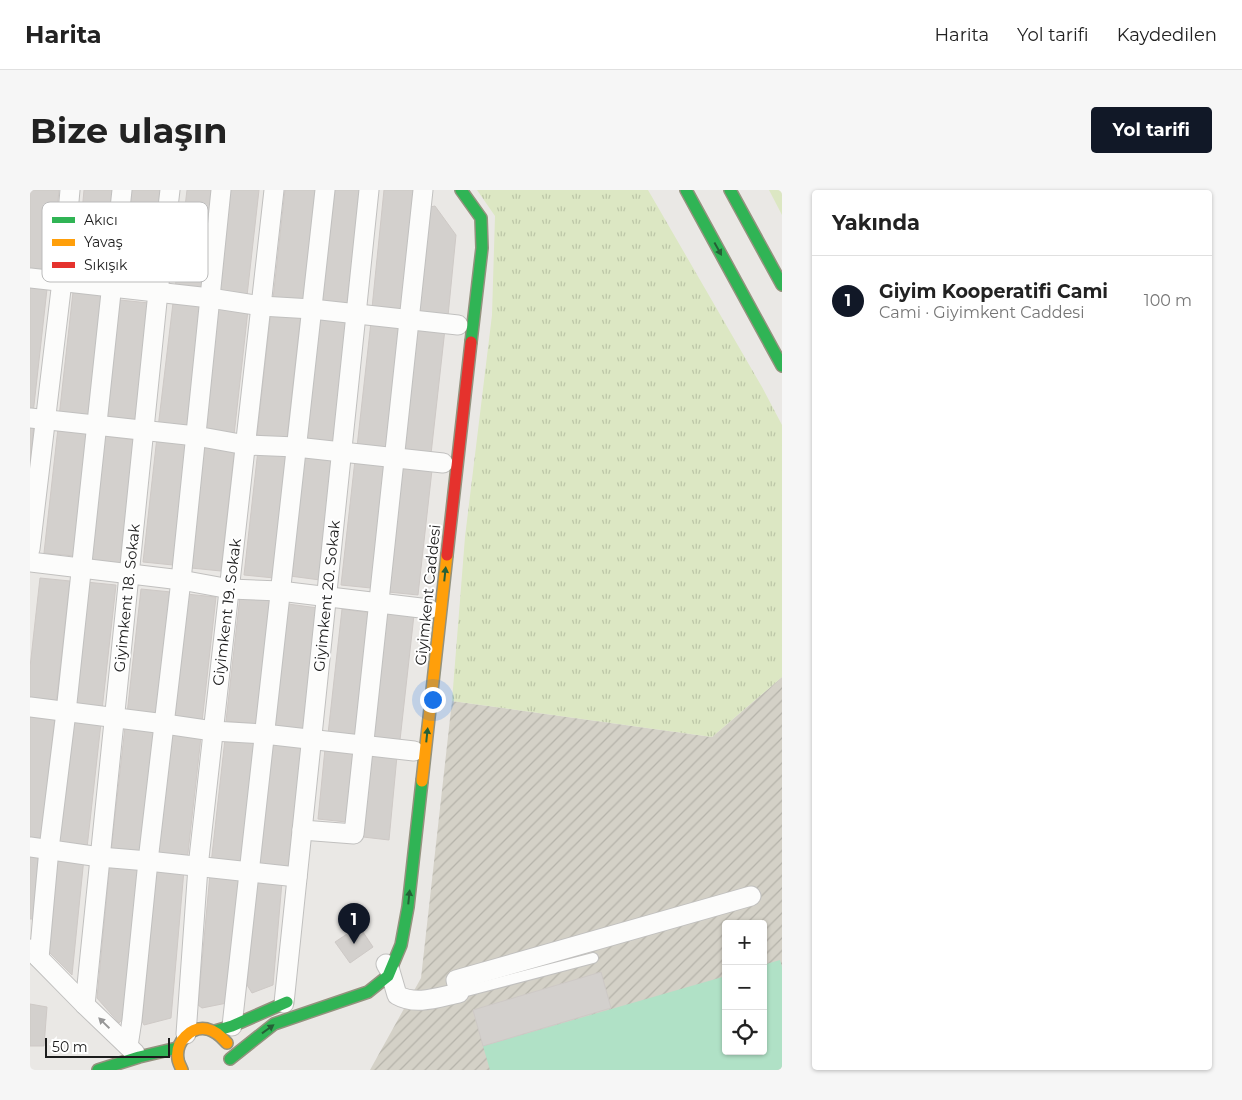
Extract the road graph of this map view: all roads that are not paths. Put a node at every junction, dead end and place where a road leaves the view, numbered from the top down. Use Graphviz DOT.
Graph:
graph roads {
  1 [pos="221,190"];
  2 [pos="274,190"];
  3 [pos="325,190"];
  4 [pos="369,190"];
  5 [pos="423,190"];
  6 [pos="461,190"];
  7 [pos="682,190"];
  8 [pos="686,190"];
  9 [pos="730,190"];
  10 [pos="695,206"];
  11 [pos="62,282"];
  12 [pos="70,282"];
  13 [pos="113,282"];
  14 [pos="159,282"];
  15 [pos="782,285"];
  16 [pos="112,287"];
  17 [pos="158,292"];
  18 [pos="210,298"];
  19 [pos="261,306"];
  20 [pos="312,309"];
  21 [pos="356,314"];
  22 [pos="409,319"];
  23 [pos="458,325"];
  24 [pos="782,366"];
  25 [pos="38,419"];
  26 [pos="97,425"];
  27 [pos="144,430"];
  28 [pos="196,436"];
  29 [pos="246,445"];
  30 [pos="296,447"];
  31 [pos="342,452"];
  32 [pos="394,458"];
  33 [pos="444,463"];
  34 [pos="30,549"];
  35 [pos="30,562"];
  36 [pos="81,568"];
  37 [pos="129,574"];
  38 [pos="181,580"];
  39 [pos="230,589"];
  40 [pos="280,592"];
  41 [pos="326,597"];
  42 [pos="378,603"];
  43 [pos="428,609"];
  44 [pos="30,708"];
  45 [pos="66,712"];
  46 [pos="114,717"];
  47 [pos="165,724"];
  48 [pos="213,731"];
  49 [pos="264,734"];
  50 [pos="312,739"];
  51 [pos="363,745"];
  52 [pos="414,751"];
  53 [pos="411,780"];
  54 [pos="302,830"];
  55 [pos="30,847"];
  56 [pos="49,849"];
  57 [pos="100,857"];
  58 [pos="148,861"];
  59 [pos="198,867"];
  60 [pos="249,872"];
  61 [pos="297,877"];
  62 [pos="751,896"];
  63 [pos="34,954"];
  64 [pos="594,958"];
  65 [pos="384,966"];
  66 [pos="459,993"];
  67 [pos="293,1000"];
  68 [pos="85,1005"];
  69 [pos="223,1028"];
  70 [pos="182,1041"];
  71 [pos="133,1052"];
  72 [pos="228,1066"];
  73 [pos="98,1070"];
  74 [pos="182,1070"];
  1 -- 18 [label="street"];
  2 -- 19 [label="street, Giyimkent 19. Sokak"];
  3 -- 20 [label="street"];
  4 -- 21 [label="street, Giyimkent 20. Sokak"];
  5 -- 22 [label="street"];
  65 -- 6 [label="main road, Giyimkent Caddesi, one-way"];
  7 -- 10 [label="main road"];
  8 -- 10 [label="main road"];
  9 -- 15 [label="main road"];
  10 -- 24 [label="main road, one-way"];
  11 -- 25 [label="street"];
  12 -- 16 [label="street"];
  13 -- 16 [label="street"];
  14 -- 17 [label="street, Giyimkent 18. Sokak"];
  16 -- 17 [label="street"];
  16 -- 26 [label="street"];
  17 -- 18 [label="street"];
  17 -- 27 [label="street, Giyimkent 18. Sokak"];
  18 -- 19 [label="street"];
  18 -- 28 [label="street"];
  19 -- 20 [label="street"];
  19 -- 29 [label="street, Giyimkent 19. Sokak"];
  20 -- 21 [label="street"];
  20 -- 30 [label="street"];
  21 -- 22 [label="street"];
  21 -- 31 [label="street, Giyimkent 20. Sokak"];
  22 -- 23 [label="street"];
  22 -- 32 [label="street"];
  25 -- 26 [label="street"];
  25 -- 34 [label="street"];
  26 -- 27 [label="street"];
  26 -- 36 [label="street"];
  27 -- 28 [label="street"];
  27 -- 37 [label="street, Giyimkent 18. Sokak"];
  28 -- 29 [label="street"];
  28 -- 38 [label="street"];
  29 -- 30 [label="street"];
  29 -- 39 [label="street, Giyimkent 19. Sokak"];
  30 -- 31 [label="street"];
  30 -- 40 [label="street"];
  31 -- 32 [label="street"];
  31 -- 41 [label="street, Giyimkent 20. Sokak"];
  32 -- 33 [label="street"];
  32 -- 42 [label="street"];
  35 -- 36 [label="street"];
  36 -- 37 [label="street"];
  36 -- 45 [label="street"];
  37 -- 38 [label="street"];
  37 -- 46 [label="street, Giyimkent 18. Sokak"];
  38 -- 39 [label="street"];
  38 -- 47 [label="street"];
  39 -- 40 [label="street"];
  39 -- 48 [label="street, Giyimkent 19. Sokak"];
  40 -- 41 [label="street"];
  40 -- 49 [label="street"];
  41 -- 42 [label="street"];
  41 -- 50 [label="street, Giyimkent 20. Sokak"];
  42 -- 43 [label="street"];
  42 -- 51 [label="street"];
  44 -- 45 [label="street"];
  45 -- 46 [label="street"];
  45 -- 56 [label="street"];
  46 -- 47 [label="street"];
  46 -- 57 [label="street, Giyimkent 18. Sokak"];
  47 -- 48 [label="street"];
  47 -- 58 [label="street"];
  48 -- 49 [label="street"];
  48 -- 59 [label="street, Giyimkent 19. Sokak"];
  49 -- 50 [label="street"];
  49 -- 60 [label="street"];
  50 -- 51 [label="street"];
  50 -- 54 [label="street, Giyimkent 20. Sokak"];
  51 -- 52 [label="street"];
  51 -- 54 [label="street"];
  53 -- 65 [label="main road, Giyimkent Caddesi"];
  54 -- 61 [label="street, Giyimkent 20. Sokak"];
  55 -- 56 [label="street"];
  56 -- 57 [label="street"];
  56 -- 63 [label="street"];
  57 -- 58 [label="street"];
  57 -- 68 [label="street, Giyimkent 18. Sokak"];
  58 -- 59 [label="street"];
  58 -- 71 [label="street"];
  59 -- 60 [label="street"];
  59 -- 70 [label="street, Giyimkent 19. Sokak"];
  60 -- 61 [label="street"];
  60 -- 69 [label="street"];
  61 -- 67 [label="street, Giyimkent 20. Sokak"];
  62 -- 66 [label="street"];
  63 -- 68 [label="street"];
  64 -- 66 [label="lane"];
  65 -- 66 [label="street"];
  72 -- 65 [label="main road, Giyimkent Caddesi, one-way"];
  67 -- 69 [label="main road"];
  71 -- 68 [label="street, one-way"];
  69 -- 70 [label="main road"];
  69 -- 72 [label="main road"];
  70 -- 71 [label="main road"];
  70 -- 74 [label="main road"];
  71 -- 73 [label="main road"];
}
